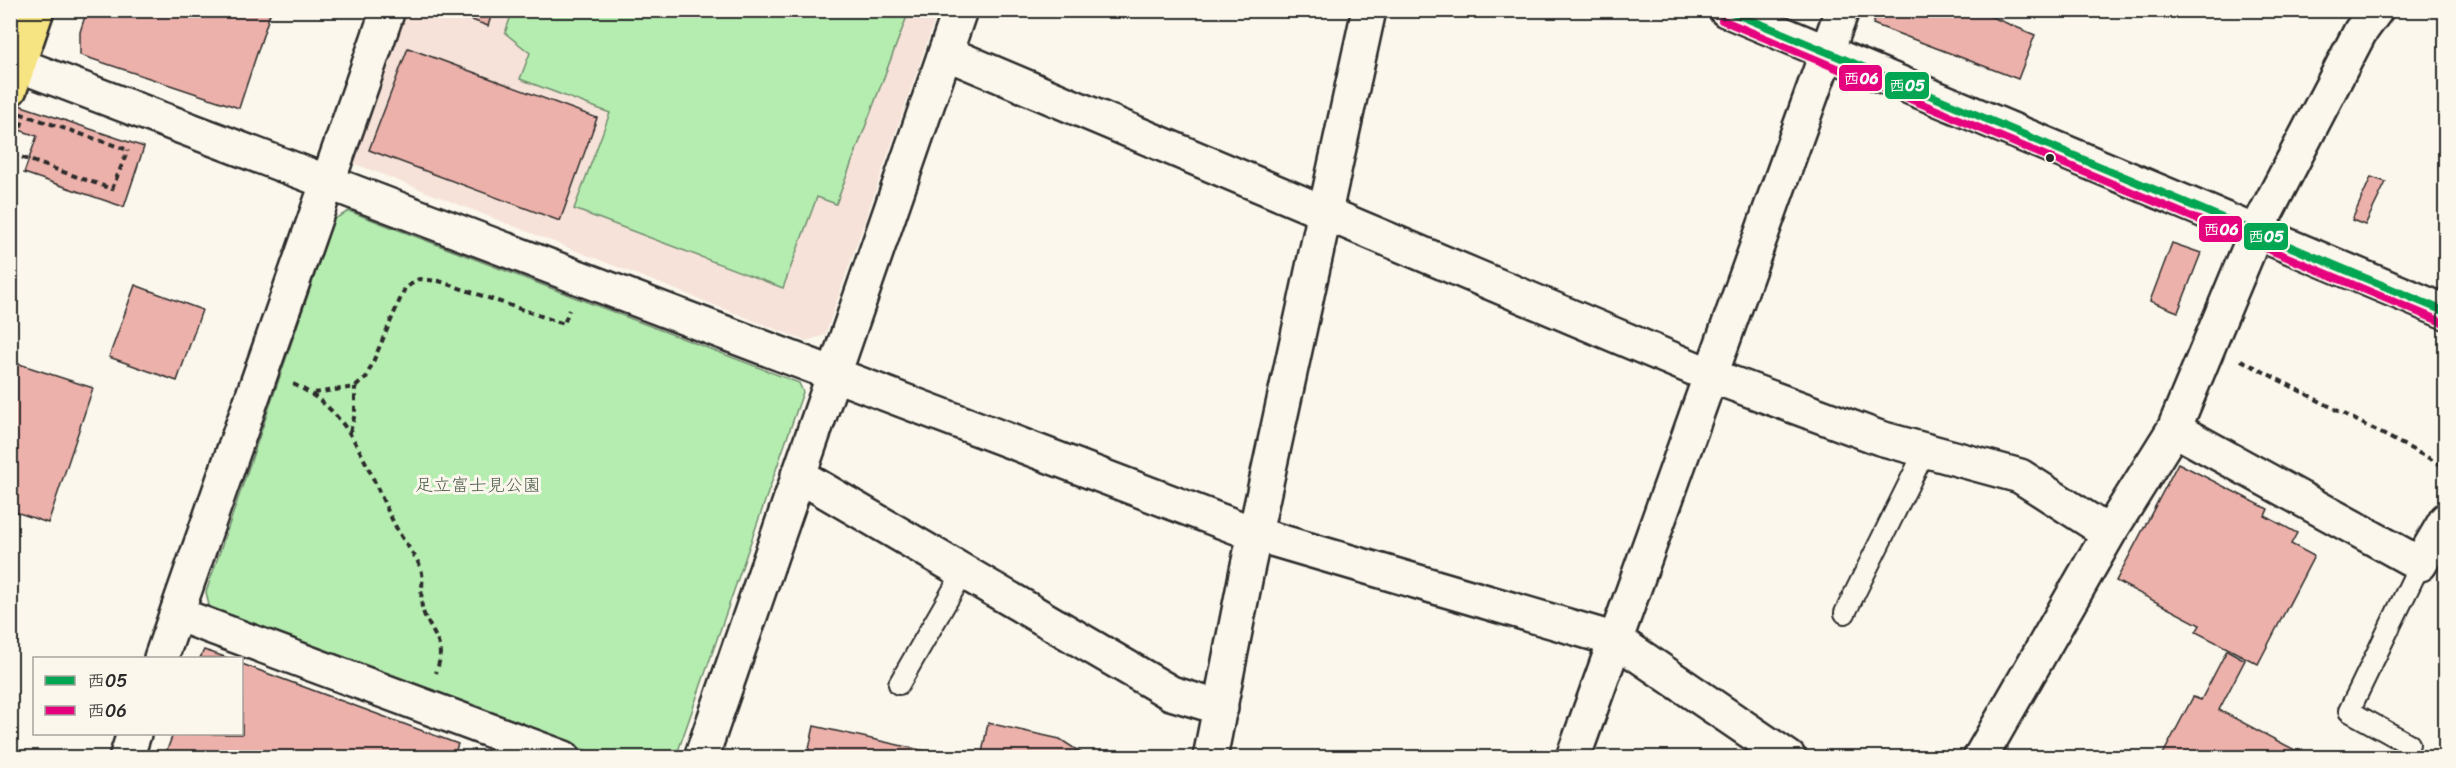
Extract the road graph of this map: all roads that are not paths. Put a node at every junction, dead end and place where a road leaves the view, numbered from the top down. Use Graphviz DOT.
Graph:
graph roads {
  1 [pos="37,10"];
  2 [pos="388,10"];
  3 [pos="960,10"];
  4 [pos="1369,10"];
  5 [pos="1726,10"];
  6 [pos="1842,10"];
  7 [pos="2376,10"];
  8 [pos="1828,53"];
  9 [pos="946,54"];
  10 [pos="18,88"];
  11 [pos="330,183"];
  12 [pos="1324,213"];
  13 [pos="2256,232"];
  14 [pos="2445,312"];
  15 [pos="832,376"];
  16 [pos="1712,376"];
  17 [pos="2174,429"];
  18 [pos="1926,449"];
  19 [pos="798,475"];
  20 [pos="2445,520"];
  21 [pos="2109,533"];
  22 [pos="1255,534"];
  23 [pos="2420,564"];
  24 [pos="964,571"];
  25 [pos="177,614"];
  26 [pos="1845,614"];
  27 [pos="1616,640"];
  28 [pos="161,657"];
  29 [pos="898,684"];
  30 [pos="1221,708"];
  31 [pos="134,735"];
  32 [pos="126,758"];
  33 [pos="564,758"];
  34 [pos="701,758"];
  35 [pos="1210,758"];
  36 [pos="1573,758"];
  37 [pos="1789,758"];
  38 [pos="1980,758"];
  39 [pos="2402,758"];
  1 -- 10 [label="main road"];
  2 -- 11 [label="street"];
  3 -- 9 [label="street"];
  4 -- 12 [label="street"];
  5 -- 8 [label="street"];
  6 -- 8 [label="street"];
  7 -- 13 [label="street"];
  8 -- 13 [label="street"];
  8 -- 16 [label="street"];
  9 -- 12 [label="street"];
  9 -- 15 [label="street"];
  10 -- 11 [label="street"];
  11 -- 15 [label="street"];
  11 -- 25 [label="street"];
  12 -- 16 [label="street"];
  12 -- 22 [label="street"];
  13 -- 14 [label="street"];
  13 -- 17 [label="street"];
  15 -- 19 [label="street"];
  15 -- 22 [label="street"];
  16 -- 18 [label="street"];
  16 -- 27 [label="street"];
  17 -- 21 [label="street"];
  17 -- 23 [label="street"];
  18 -- 21 [label="street"];
  18 -- 26 [label="lane"];
  19 -- 24 [label="street"];
  19 -- 34 [label="street"];
  20 -- 23 [label="street"];
  21 -- 38 [label="street"];
  22 -- 27 [label="street"];
  22 -- 30 [label="street"];
  23 -- 39 [label="lane"];
  24 -- 29 [label="lane"];
  24 -- 30 [label="street"];
  25 -- 28 [label="street"];
  25 -- 33 [label="street"];
  27 -- 36 [label="street"];
  27 -- 37 [label="street"];
  30 -- 35 [label="street"];
  31 -- 32 [label="street"];
}
